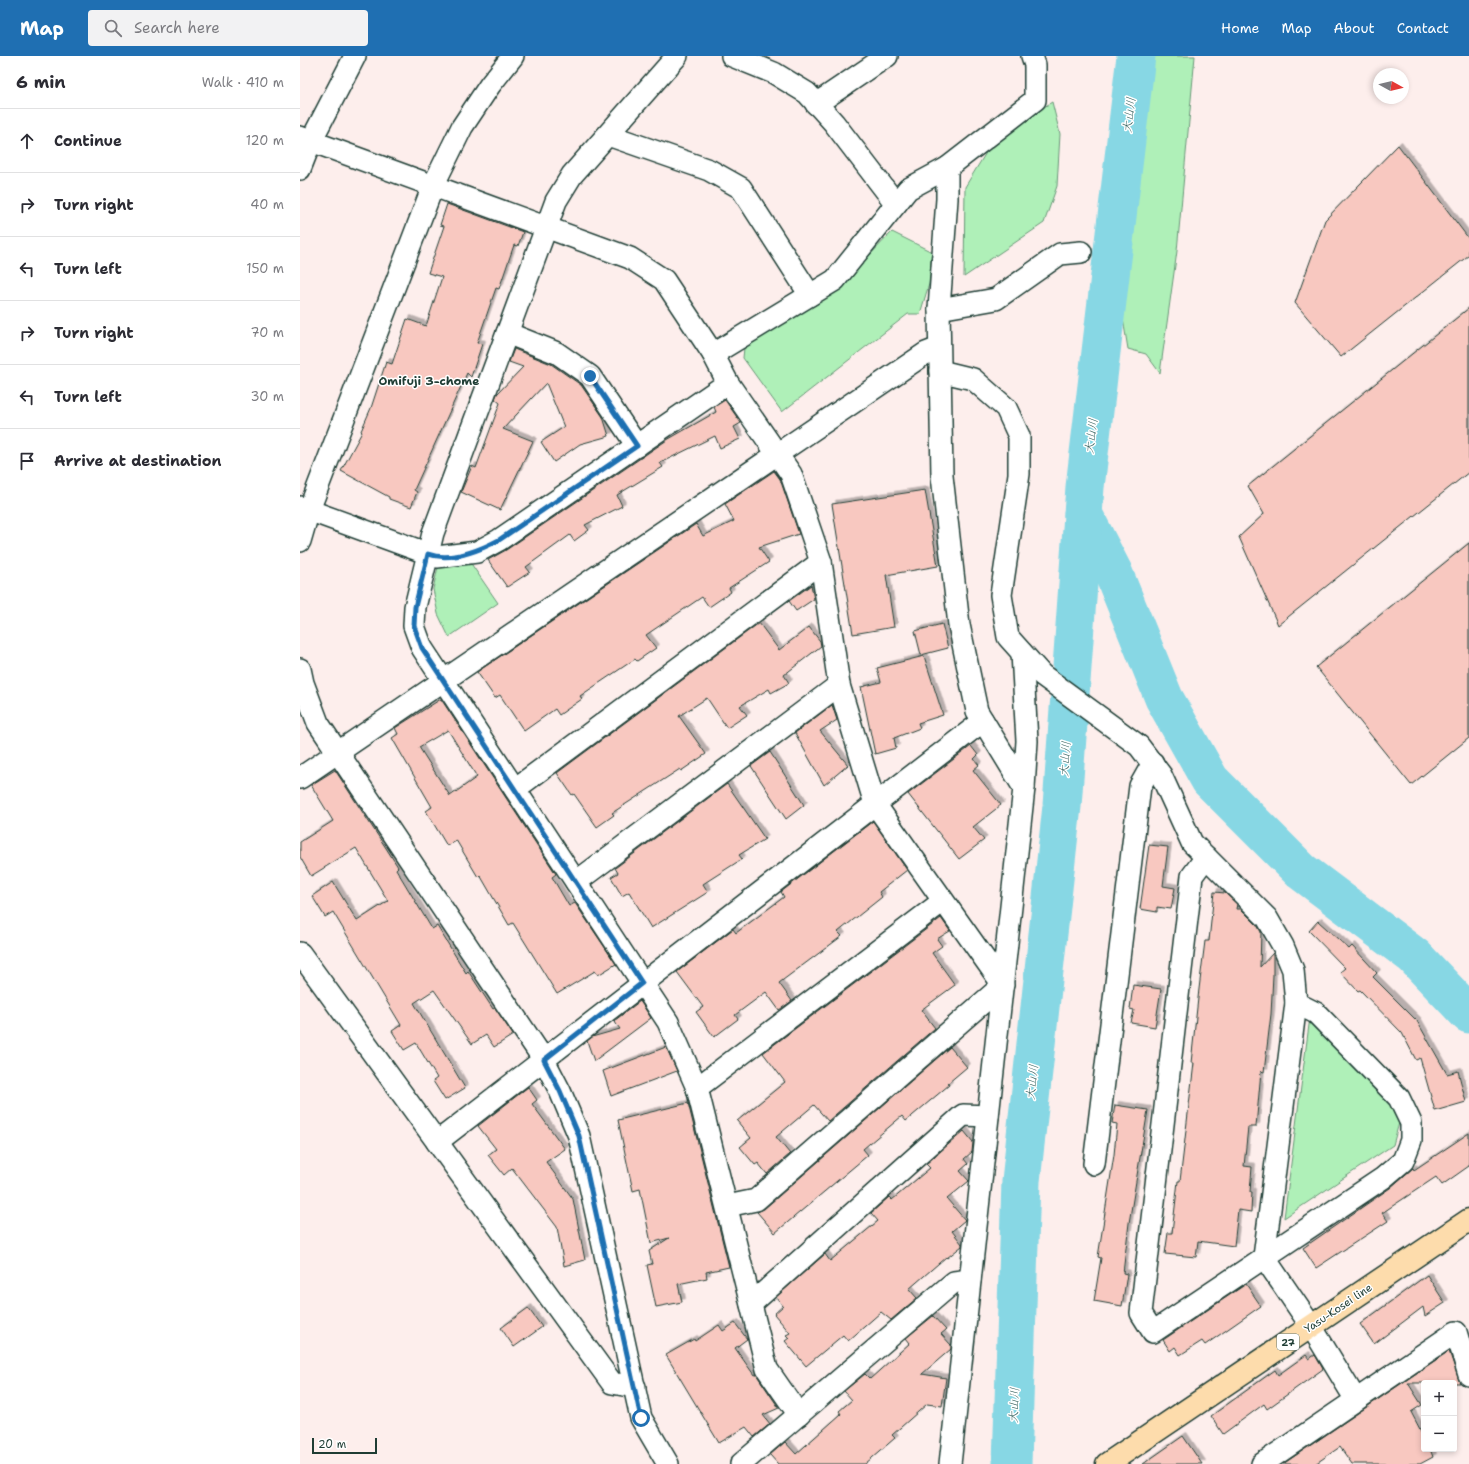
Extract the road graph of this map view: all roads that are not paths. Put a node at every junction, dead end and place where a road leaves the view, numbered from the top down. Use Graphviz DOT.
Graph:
graph roads {
  1 [pos="355,56"];
  2 [pos="513,56"];
  3 [pos="677,56"];
  4 [pos="732,56"];
  5 [pos="887,56"];
  6 [pos="1032,56"];
  7 [pos="816,104"];
  8 [pos="608,135"];
  9 [pos="305,139"];
  10 [pos="946,168"];
  11 [pos="300,169"];
  12 [pos="433,186"];
  13 [pos="896,204"];
  14 [pos="546,228"];
  15 [pos="1081,252"];
  16 [pos="810,295"];
  17 [pos="939,309"];
  18 [pos="507,333"];
  19 [pos="939,348"];
  20 [pos="713,354"];
  21 [pos="940,371"];
  22 [pos="728,383"];
  23 [pos="637,446"];
  24 [pos="777,453"];
  25 [pos="304,508"];
  26 [pos="300,541"];
  27 [pos="428,554"];
  28 [pos="821,562"];
  29 [pos="1022,653"];
  30 [pos="300,669"];
  31 [pos="443,680"];
  32 [pos="839,685"];
  33 [pos="983,721"];
  34 [pos="338,752"];
  35 [pos="1153,764"];
  36 [pos="300,778"];
  37 [pos="1024,788"];
  38 [pos="515,789"];
  39 [pos="874,804"];
  40 [pos="1206,857"];
  41 [pos="576,882"];
  42 [pos="943,901"];
  43 [pos="300,953"];
  44 [pos="642,983"];
  45 [pos="1003,985"];
  46 [pos="1296,1003"];
  47 [pos="544,1060"];
  48 [pos="698,1088"];
  49 [pos="988,1116"];
  50 [pos="437,1142"];
  51 [pos="1094,1164"];
  52 [pos="727,1206"];
  53 [pos="1469,1220"];
  54 [pos="1264,1257"];
  55 [pos="970,1280"];
  56 [pos="751,1304"];
  57 [pos="1311,1326"];
  58 [pos="1469,1375"];
  59 [pos="635,1386"];
  60 [pos="1356,1400"];
  61 [pos="799,1415"];
  62 [pos="668,1464"];
  63 [pos="741,1464"];
  64 [pos="950,1464"];
  65 [pos="1107,1464"];
  66 [pos="1262,1464"];
  1 -- 9 [label="street"];
  2 -- 12 [label="street"];
  3 -- 8 [label="street"];
  4 -- 7 [label="street"];
  5 -- 7 [label="street"];
  6 -- 10 [label="street"];
  7 -- 13 [label="street"];
  8 -- 14 [label="street"];
  8 -- 16 [label="street"];
  9 -- 11 [label="street"];
  9 -- 12 [label="street"];
  10 -- 13 [label="street"];
  10 -- 17 [label="street"];
  12 -- 14 [label="street"];
  12 -- 25 [label="street"];
  13 -- 16 [label="street"];
  14 -- 18 [label="street"];
  14 -- 20 [label="street"];
  15 -- 17 [label="street"];
  16 -- 20 [label="street"];
  17 -- 19 [label="street"];
  18 -- 23 [label="street"];
  18 -- 27 [label="street"];
  19 -- 21 [label="street"];
  19 -- 24 [label="street"];
  20 -- 22 [label="street"];
  21 -- 29 [label="street"];
  21 -- 33 [label="street"];
  22 -- 23 [label="street"];
  22 -- 24 [label="street"];
  23 -- 27 [label="street"];
  24 -- 28 [label="street"];
  24 -- 31 [label="street"];
  25 -- 26 [label="street"];
  25 -- 27 [label="street"];
  27 -- 31 [label="street"];
  28 -- 32 [label="street"];
  28 -- 38 [label="street"];
  29 -- 35 [label="street"];
  29 -- 37 [label="street"];
  30 -- 34 [label="street"];
  31 -- 34 [label="street"];
  31 -- 38 [label="street"];
  32 -- 39 [label="street"];
  32 -- 41 [label="street"];
  33 -- 37 [label="street"];
  33 -- 39 [label="street"];
  34 -- 36 [label="street"];
  34 -- 47 [label="street"];
  35 -- 40 [label="street"];
  35 -- 51 [label="street"];
  37 -- 45 [label="street"];
  38 -- 41 [label="street"];
  39 -- 42 [label="street"];
  39 -- 44 [label="street"];
  40 -- 46 [label="street"];
  40 -- 54 [label="street"];
  41 -- 44 [label="street"];
  42 -- 45 [label="street"];
  42 -- 48 [label="street"];
  43 -- 50 [label="street"];
  44 -- 47 [label="street"];
  44 -- 48 [label="street"];
  45 -- 49 [label="street"];
  45 -- 52 [label="street"];
  46 -- 54 [label="street"];
  46 -- 54 [label="street"];
  47 -- 50 [label="street"];
  47 -- 59 [label="street"];
  48 -- 52 [label="street"];
  49 -- 55 [label="street"];
  49 -- 56 [label="street"];
  50 -- 59 [label="street"];
  52 -- 56 [label="street"];
  53 -- 57 [label="main road, Yasu-Kosei line / 27"];
  54 -- 57 [label="street"];
  55 -- 61 [label="street"];
  55 -- 64 [label="street"];
  56 -- 61 [label="street"];
  57 -- 60 [label="street"];
  57 -- 65 [label="main road, Yasu-Kosei line / 27"];
  58 -- 60 [label="street"];
  59 -- 62 [label="street"];
  60 -- 66 [label="street"];
  61 -- 63 [label="street"];
}
